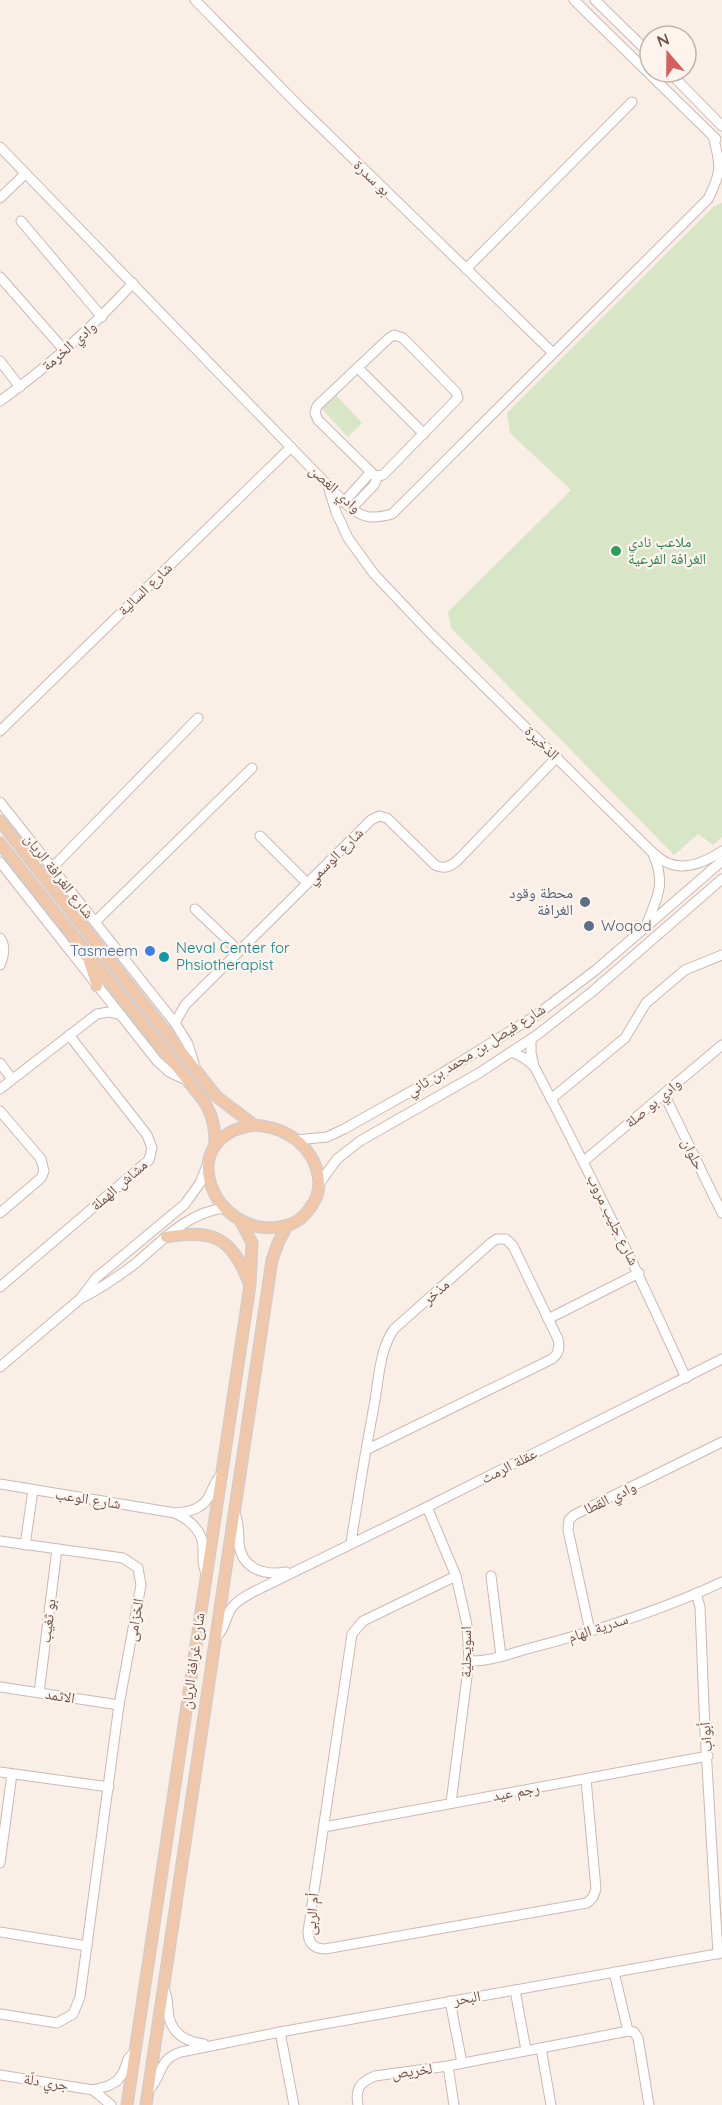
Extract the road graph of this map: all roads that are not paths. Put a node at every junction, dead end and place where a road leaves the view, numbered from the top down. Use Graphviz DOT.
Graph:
graph roads {
  1 [pos="574,0"];
  2 [pos="595,0"];
  3 [pos="200,2"];
  4 [pos="638,42"];
  5 [pos="681,84"];
  6 [pos="632,102"];
  7 [pos="722,126"];
  8 [pos="713,136"];
  9 [pos="722,146"];
  10 [pos="0,147"];
  11 [pos="25,174"];
  12 [pos="722,194"];
  13 [pos="0,198"];
  14 [pos="708,199"];
  15 [pos="21,221"];
  16 [pos="466,269"];
  17 [pos="0,277"];
  18 [pos="133,284"];
  19 [pos="102,317"];
  20 [pos="65,351"];
  21 [pos="553,352"];
  22 [pos="0,361"];
  23 [pos="358,368"];
  24 [pos="20,387"];
  25 [pos="0,401"];
  26 [pos="424,434"];
  27 [pos="291,447"];
  28 [pos="374,475"];
  29 [pos="328,485"];
  30 [pos="348,506"];
  31 [pos="198,718"];
  32 [pos="0,731"];
  33 [pos="557,757"];
  34 [pos="252,768"];
  35 [pos="0,802"];
  36 [pos="0,821"];
  37 [pos="260,836"];
  38 [pos="0,843"];
  39 [pos="722,851"];
  40 [pos="652,852"];
  41 [pos="722,861"];
  42 [pos="0,862"];
  43 [pos="52,868"];
  44 [pos="4,872"];
  45 [pos="722,879"];
  46 [pos="307,884"];
  47 [pos="195,909"];
  48 [pos="95,922"];
  49 [pos="646,927"];
  50 [pos="0,938"];
  51 [pos="239,951"];
  52 [pos="87,955"];
  53 [pos="722,955"];
  54 [pos="0,965"];
  55 [pos="100,989"];
  56 [pos="97,1014"];
  57 [pos="121,1015"];
  58 [pos="175,1023"];
  59 [pos="69,1035"];
  60 [pos="531,1039"];
  61 [pos="722,1045"];
  62 [pos="512,1052"];
  63 [pos="0,1063"];
  64 [pos="534,1066"];
  65 [pos="195,1070"];
  66 [pos="12,1079"];
  67 [pos="186,1080"];
  68 [pos="0,1089"];
  69 [pos="664,1094"];
  70 [pos="551,1099"];
  71 [pos="0,1111"];
  72 [pos="254,1125"];
  73 [pos="296,1140"];
  74 [pos="215,1146"];
  75 [pos="584,1161"];
  76 [pos="208,1163"];
  77 [pos="319,1184"];
  78 [pos="225,1208"];
  79 [pos="0,1213"];
  80 [pos="722,1213"];
  81 [pos="240,1220"];
  82 [pos="287,1226"];
  83 [pos="166,1238"];
  84 [pos="113,1264"];
  85 [pos="639,1273"];
  86 [pos="121,1274"];
  87 [pos="250,1285"];
  88 [pos="0,1287"];
  89 [pos="80,1299"];
  90 [pos="548,1318"];
  91 [pos="722,1359"];
  92 [pos="0,1367"];
  93 [pos="686,1378"];
  94 [pos="722,1442"];
  95 [pos="366,1450"];
  96 [pos="221,1475"];
  97 [pos="0,1485"];
  98 [pos="33,1490"];
  99 [pos="427,1507"];
  100 [pos="175,1513"];
  101 [pos="236,1516"];
  102 [pos="0,1542"];
  103 [pos="351,1543"];
  104 [pos="25,1545"];
  105 [pos="57,1549"];
  106 [pos="295,1570"];
  107 [pos="206,1573"];
  108 [pos="456,1576"];
  109 [pos="491,1576"];
  110 [pos="722,1582"];
  111 [pos="696,1593"];
  112 [pos="590,1631"];
  113 [pos="217,1636"];
  114 [pos="501,1656"];
  115 [pos="469,1661"];
  116 [pos="0,1687"];
  117 [pos="39,1692"];
  118 [pos="119,1705"];
  119 [pos="708,1756"];
  120 [pos="0,1772"];
  121 [pos="12,1774"];
  122 [pos="586,1779"];
  123 [pos="109,1787"];
  124 [pos="452,1803"];
  125 [pos="324,1827"];
  126 [pos="0,1863"];
  127 [pos="718,1879"];
  128 [pos="0,1932"];
  129 [pos="87,1946"];
  130 [pos="720,1954"];
  131 [pos="615,1972"];
  132 [pos="164,1989"];
  133 [pos="515,1990"];
  134 [pos="450,2001"];
  135 [pos="0,2014"];
  136 [pos="628,2031"];
  137 [pos="280,2032"];
  138 [pos="213,2045"];
  139 [pos="541,2048"];
  140 [pos="526,2050"];
  141 [pos="135,2051"];
  142 [pos="462,2063"];
  143 [pos="448,2066"];
  144 [pos="0,2075"];
  145 [pos="93,2090"];
  146 [pos="149,2090"];
  147 [pos="111,2105"];
  148 [pos="127,2105"];
  149 [pos="147,2105"];
  150 [pos="294,2105"];
  151 [pos="358,2105"];
  152 [pos="454,2105"];
  153 [pos="551,2105"];
  154 [pos="650,2105"];
  1 -- 8 [label="street"];
  2 -- 4 [label="street"];
  3 -- 16 [label="street, بو سدرة"];
  5 -- 7 [label="street"];
  6 -- 16 [label="street"];
  8 -- 9 [label="street"];
  8 -- 14 [label="street, وادي الغصن"];
  10 -- 11 [label="street, وادي الغصن"];
  11 -- 13 [label="street"];
  11 -- 18 [label="street, وادي الغصن"];
  12 -- 14 [label="street, وادي الغصن"];
  14 -- 21 [label="street, وادي الغصن"];
  15 -- 19 [label="street"];
  16 -- 21 [label="street, بو سدرة"];
  17 -- 20 [label="street"];
  18 -- 19 [label="street, وادي الخرمة"];
  18 -- 27 [label="street, وادي الغصن"];
  19 -- 20 [label="street, وادي الخرمة"];
  20 -- 24 [label="street, وادي الخرمة"];
  21 -- 30 [label="street, وادي الغصن"];
  22 -- 24 [label="street"];
  23 -- 26 [label="street"];
  23 -- 26 [label="street"];
  23 -- 28 [label="street"];
  24 -- 25 [label="street, وادي الخرمة"];
  26 -- 28 [label="street"];
  27 -- 29 [label="street, وادي الغصن"];
  27 -- 32 [label="street, شارع السالية"];
  28 -- 30 [label="street"];
  29 -- 30 [label="street, وادي الغصن"];
  29 -- 33 [label="street, الذخيرة"];
  31 -- 43 [label="street"];
  33 -- 40 [label="street, الذخيرة"];
  33 -- 46 [label="street, شارع الوسمي"];
  34 -- 48 [label="street"];
  35 -- 43 [label="street, شارع الغرافة الريان"];
  36 -- 65 [label="main road, شارع الغرافة الريان"];
  37 -- 46 [label="street"];
  38 -- 52 [label="main road, شارع الغرافة الريان"];
  39 -- 40 [label="street, الذخيرة"];
  40 -- 49 [label="street, الذخيرة"];
  41 -- 49 [label="street, شارع فيصل بن محمد بن ثاني"];
  42 -- 44 [label="street, شارع الغرافة الريان"];
  43 -- 48 [label="street, شارع الغرافة الريان"];
  44 -- 55 [label="street, شارع الغرافة الريان"];
  45 -- 60 [label="street, شارع فيصل بن محمد بن ثاني"];
  46 -- 51 [label="street, شارع الوسمي"];
  47 -- 51 [label="street"];
  48 -- 58 [label="street, شارع الغرافة الريان"];
  49 -- 73 [label="street, شارع فيصل بن محمد بن ثاني"];
  50 -- 54 [label="street"];
  51 -- 58 [label="street, شارع الوسمي"];
  52 -- 55 [label="main road"];
  52 -- 67 [label="main road, شارع الغرافة الريان"];
  53 -- 70 [label="street"];
  55 -- 56 [label="street"];
  55 -- 57 [label="street, شارع الغرافة الريان"];
  56 -- 57 [label="street"];
  56 -- 59 [label="street"];
  57 -- 67 [label="street, شارع الغرافة الريان"];
  58 -- 65 [label="street, شارع الغرافة الريان"];
  59 -- 66 [label="street"];
  59 -- 88 [label="street, مشاش الهملة"];
  60 -- 62 [label="street, شارع فيصل بن محمد بن ثاني"];
  60 -- 64 [label="street, شارع جليب مروب"];
  61 -- 69 [label="street, وادي بو صلة"];
  62 -- 64 [label="street"];
  62 -- 77 [label="street, شارع فيصل بن محمد بن ثاني"];
  63 -- 66 [label="street"];
  64 -- 70 [label="street, شارع جليب مروب"];
  65 -- 72 [label="main road, شارع الغرافة الريان"];
  66 -- 68 [label="street"];
  67 -- 74 [label="main road, شارع الغرافة الريان"];
  69 -- 75 [label="street, وادي بو صلة"];
  69 -- 80 [label="street, حلوان"];
  70 -- 75 [label="street, شارع جليب مروب"];
  71 -- 79 [label="street"];
  72 -- 73 [label="main road"];
  72 -- 74 [label="main road"];
  73 -- 77 [label="main road"];
  74 -- 76 [label="main road"];
  75 -- 85 [label="street, شارع جليب مروب"];
  76 -- 78 [label="main road"];
  76 -- 84 [label="street"];
  77 -- 82 [label="main road"];
  78 -- 81 [label="main road"];
  78 -- 83 [label="street"];
  81 -- 82 [label="main road"];
  81 -- 87 [label="main road, شارع غرافة الريان"];
  82 -- 101 [label="main road, شارع غرافة الريان"];
  83 -- 86 [label="street"];
  83 -- 87 [label="main road"];
  84 -- 86 [label="street"];
  84 -- 89 [label="street"];
  85 -- 90 [label="street"];
  85 -- 93 [label="street, شارع جليب مروب"];
  86 -- 89 [label="street"];
  87 -- 96 [label="main road, شارع غرافة الريان"];
  89 -- 92 [label="street"];
  90 -- 95 [label="street, مذخر"];
  90 -- 95 [label="street, مذخر"];
  91 -- 93 [label="street, عقلة الرمث"];
  93 -- 99 [label="street, عقلة الرمث"];
  94 -- 112 [label="street, وادي القطا"];
  95 -- 103 [label="street, مذخر"];
  96 -- 100 [label="street, شارع الوعب"];
  96 -- 107 [label="main road, شارع غرافة الريان"];
  97 -- 98 [label="street, شارع الوعب"];
  98 -- 100 [label="street, شارع الوعب"];
  98 -- 104 [label="street"];
  99 -- 103 [label="street, عقلة الرمث"];
  99 -- 108 [label="street, اسويحلية"];
  100 -- 107 [label="street, شارع الوعب"];
  101 -- 106 [label="street, عقلة الرمث"];
  101 -- 113 [label="main road, شارع غرافة الريان"];
  102 -- 104 [label="street, الخزامى"];
  103 -- 106 [label="street, عقلة الرمث"];
  104 -- 105 [label="street, الخزامى"];
  105 -- 117 [label="street, بو ثغيب"];
  105 -- 118 [label="street, الخزامى"];
  106 -- 113 [label="street, عقلة الرمث"];
  107 -- 141 [label="main road, شارع غرافة الريان"];
  108 -- 115 [label="street, اسويحلية"];
  108 -- 125 [label="street, أم الربى"];
  109 -- 114 [label="street"];
  110 -- 111 [label="street, سدرية الهام"];
  111 -- 112 [label="street, سدرية الهام"];
  111 -- 119 [label="street, أبواب"];
  112 -- 114 [label="street, سدرية الهام"];
  113 -- 132 [label="main road, شارع غرافة الريان"];
  114 -- 115 [label="street, سدرية الهام"];
  115 -- 124 [label="street, اسويحلية"];
  116 -- 117 [label="street, الاثمد"];
  117 -- 118 [label="street, الاثمد"];
  118 -- 123 [label="street, الخزامى"];
  119 -- 122 [label="street, رجم عيد"];
  119 -- 127 [label="street, أبواب"];
  120 -- 121 [label="street"];
  121 -- 123 [label="street"];
  121 -- 126 [label="street"];
  122 -- 124 [label="street, رجم عيد"];
  122 -- 125 [label="street, أم الربى"];
  123 -- 129 [label="street, الخزامى"];
  124 -- 125 [label="street, رجم عيد"];
  127 -- 130 [label="street, أبواب"];
  128 -- 129 [label="street"];
  129 -- 135 [label="street, الخزامى"];
  130 -- 131 [label="street, البحر"];
  131 -- 133 [label="street, البحر"];
  131 -- 136 [label="street"];
  132 -- 138 [label="street, البحر"];
  132 -- 146 [label="main road, شارع غرافة الريان"];
  133 -- 134 [label="street, البحر"];
  133 -- 140 [label="street"];
  134 -- 137 [label="street, البحر"];
  134 -- 142 [label="street"];
  136 -- 139 [label="street"];
  136 -- 154 [label="street"];
  137 -- 138 [label="street, البحر"];
  137 -- 150 [label="street"];
  138 -- 146 [label="street, البحر"];
  139 -- 140 [label="street"];
  139 -- 153 [label="street"];
  140 -- 142 [label="street"];
  141 -- 145 [label="street"];
  141 -- 148 [label="main road, شارع غرافة الريان"];
  142 -- 143 [label="street"];
  143 -- 151 [label="street, لخريص"];
  143 -- 152 [label="street, لخريص"];
  144 -- 145 [label="street, جري دلّة"];
  145 -- 147 [label="street"];
  146 -- 149 [label="main road, شارع غرافة الريان"];
}
